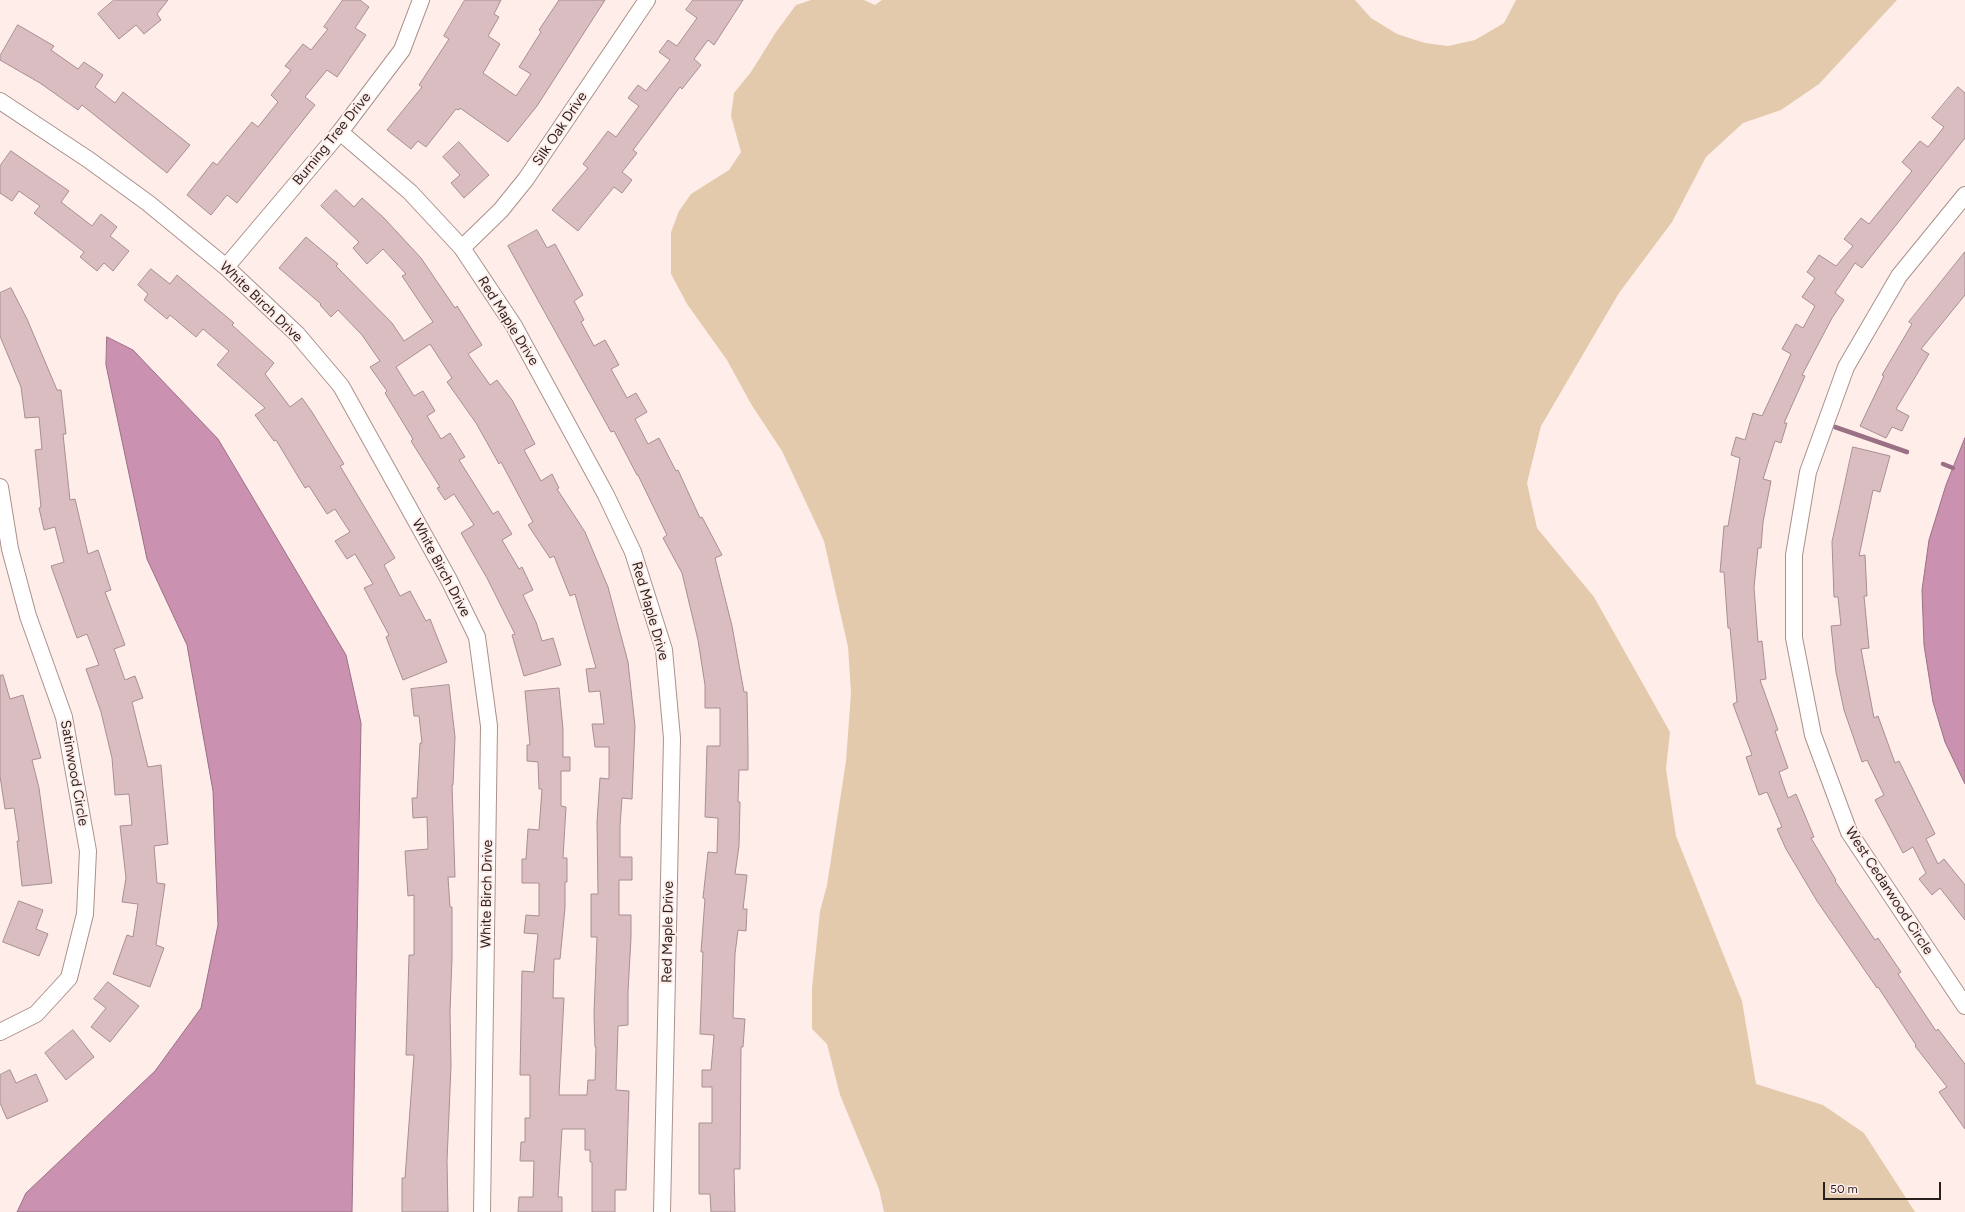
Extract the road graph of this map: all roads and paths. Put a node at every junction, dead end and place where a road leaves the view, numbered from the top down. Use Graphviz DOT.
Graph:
graph roads {
  1 [pos="421,0"];
  2 [pos="647,0"];
  3 [pos="0,101"];
  4 [pos="340,132"];
  5 [pos="1965,195"];
  6 [pos="462,248"];
  7 [pos="226,267"];
  8 [pos="0,487"];
  9 [pos="1965,1006"];
  10 [pos="0,1032"];
  11 [pos="482,1212"];
  12 [pos="662,1212"];
  1 -- 4 [label="street, Burning Tree Drive"];
  2 -- 6 [label="street, Silk Oak Drive"];
  3 -- 7 [label="street, White Birch Drive"];
  4 -- 6 [label="street, Red Maple Drive"];
  4 -- 7 [label="street, Burning Tree Drive"];
  5 -- 9 [label="street, West Cedarwood Circle"];
  6 -- 12 [label="street, Red Maple Drive"];
  7 -- 11 [label="street, White Birch Drive"];
  8 -- 10 [label="street, Satinwood Circle"];
}
